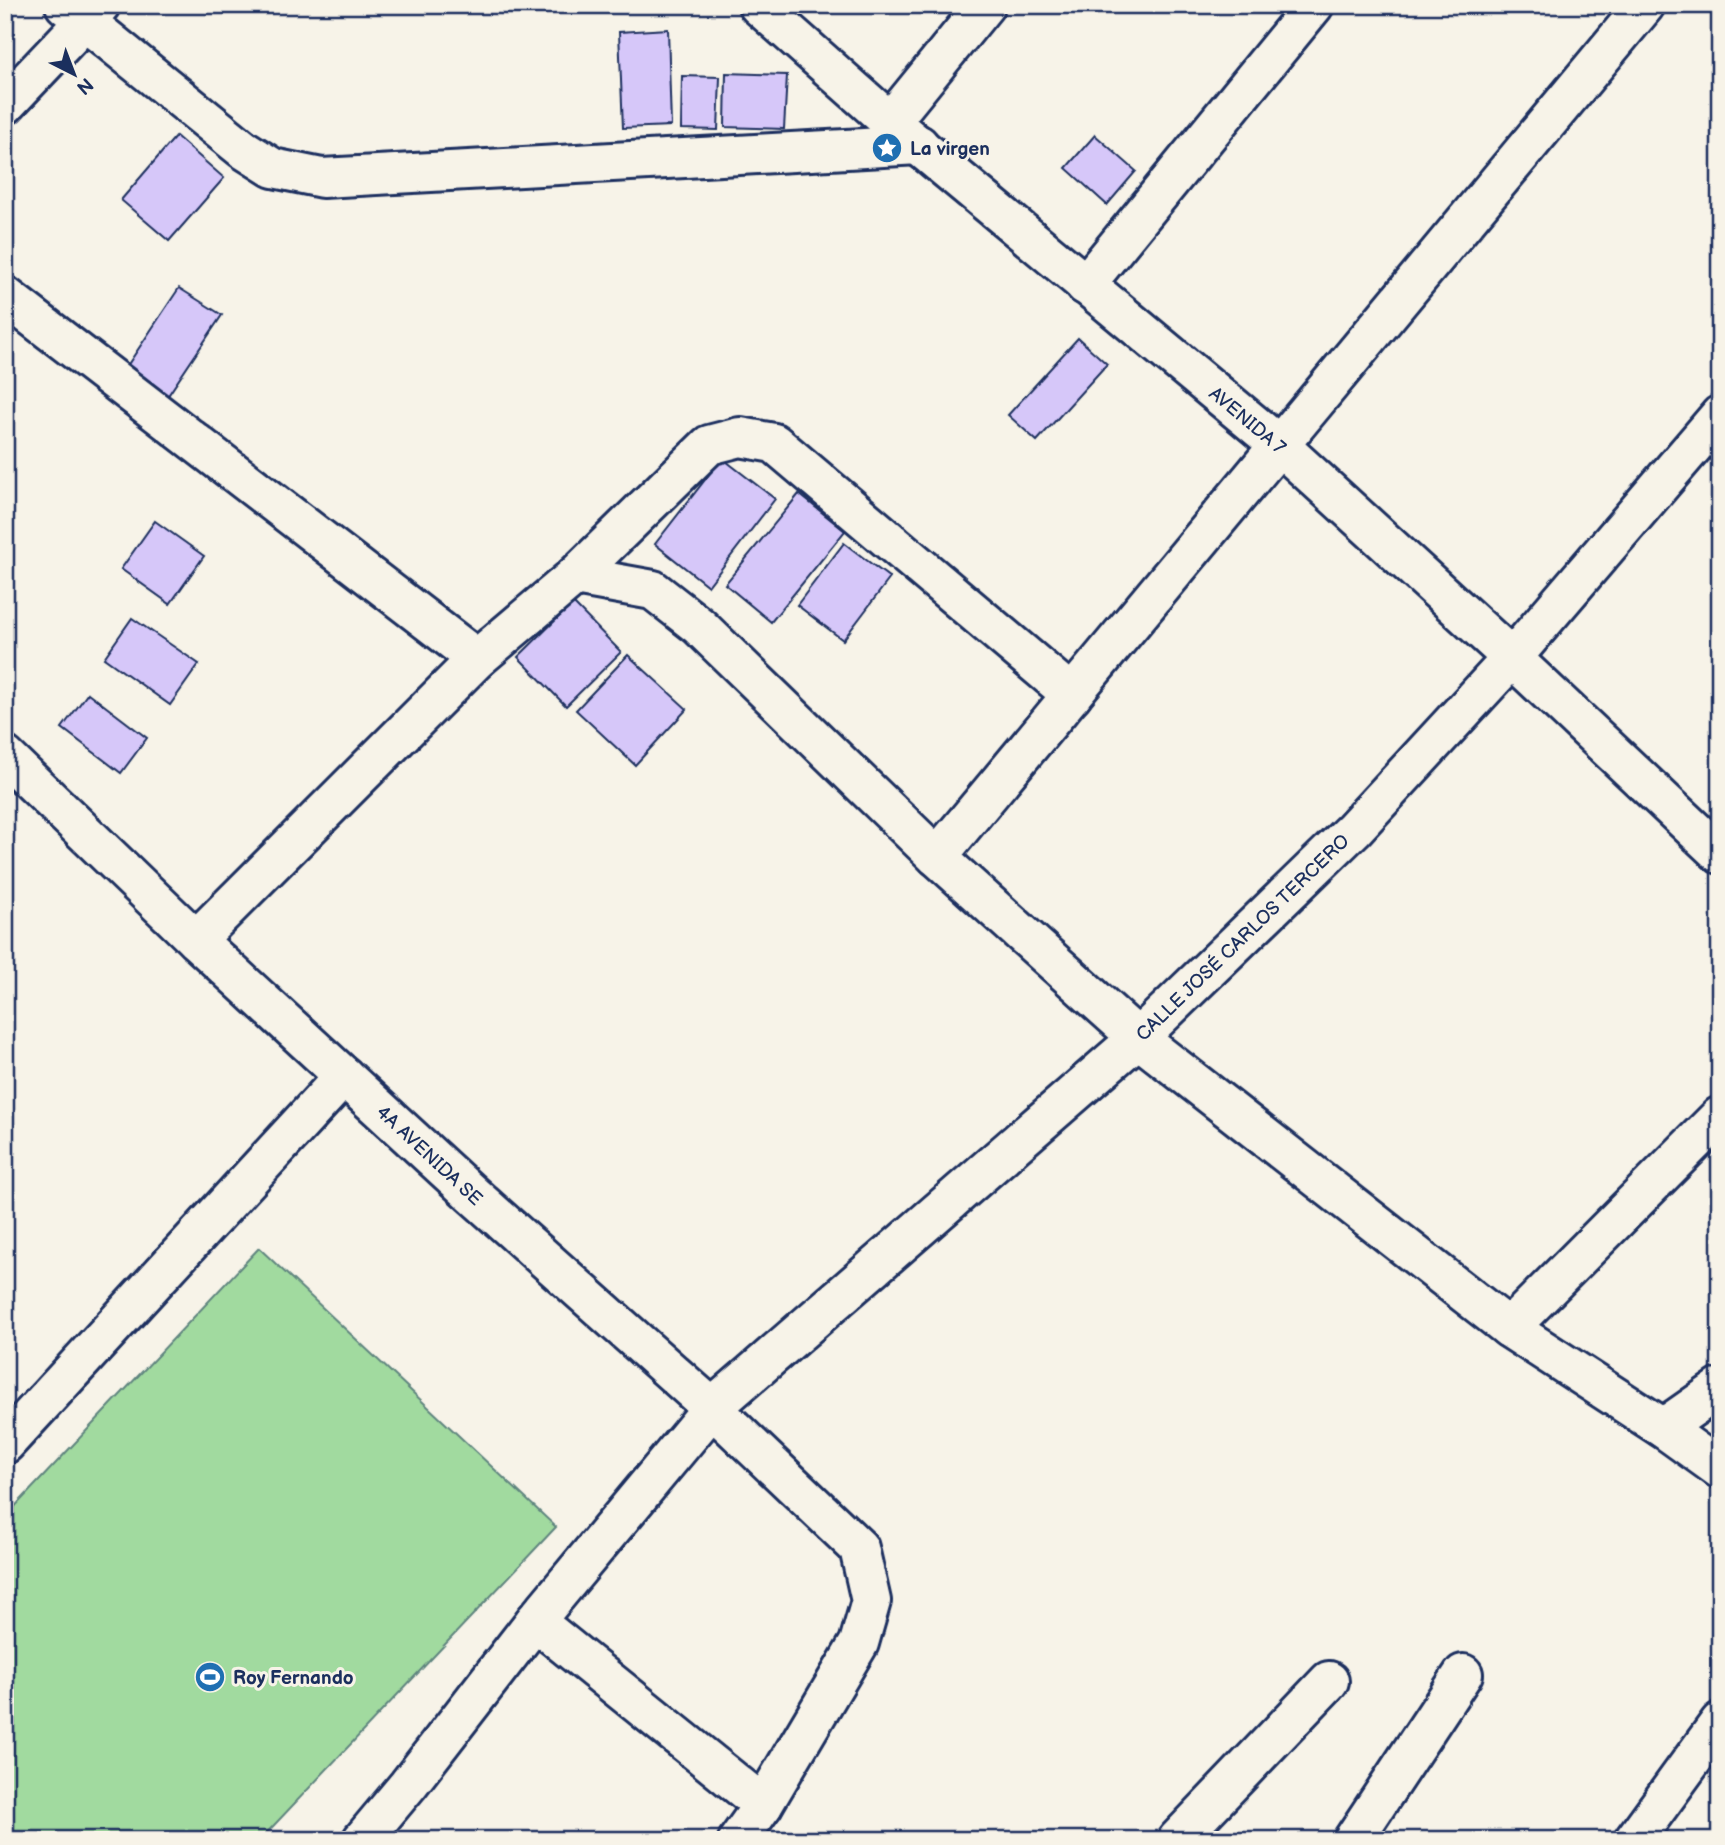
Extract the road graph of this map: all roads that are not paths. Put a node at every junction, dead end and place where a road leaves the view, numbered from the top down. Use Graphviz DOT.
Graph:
graph roads {
  1 [pos="758,5"];
  2 [pos="985,5"];
  3 [pos="1314,5"];
  4 [pos="1645,5"];
  5 [pos="83,11"];
  6 [pos="5,105"];
  7 [pos="904,133"];
  8 [pos="1085,285"];
  9 [pos="5,296"];
  10 [pos="1720,415"];
  11 [pos="1279,445"];
  12 [pos="575,576"];
  13 [pos="1513,658"];
  14 [pos="477,659"];
  15 [pos="1072,695"];
  16 [pos="5,756"];
  17 [pos="1720,854"];
  18 [pos="937,857"];
  19 [pos="196,940"];
  20 [pos="1138,1038"];
  21 [pos="344,1076"];
  22 [pos="1720,1116"];
  23 [pos="1509,1328"];
  24 [pos="1720,1388"];
  25 [pos="712,1408"];
  26 [pos="1663,1429"];
  27 [pos="5,1444"];
  28 [pos="1720,1469"];
  29 [pos="535,1621"];
  30 [pos="1463,1674"];
  31 [pos="1329,1681"];
  32 [pos="1720,1722"];
  33 [pos="763,1805"];
  34 [pos="364,1839"];
  35 [pos="738,1840"];
  36 [pos="1177,1840"];
  37 [pos="1353,1840"];
  38 [pos="1634,1840"];
  1 -- 7 [label="street, AVENIDA 7"];
  2 -- 7 [label="street"];
  3 -- 8 [label="street"];
  4 -- 11 [label="street"];
  5 -- 6 [label="street"];
  5 -- 7 [label="street"];
  7 -- 8 [label="street, AVENIDA 7"];
  8 -- 11 [label="street, AVENIDA 7"];
  9 -- 14 [label="street"];
  10 -- 13 [label="street, CALLE JOSÉ CARLOS TERCERO"];
  11 -- 13 [label="street, AVENIDA 7"];
  11 -- 15 [label="street"];
  12 -- 14 [label="street"];
  12 -- 15 [label="street"];
  12 -- 18 [label="street"];
  13 -- 17 [label="street, AVENIDA 7"];
  13 -- 20 [label="street, CALLE JOSÉ CARLOS TERCERO"];
  14 -- 19 [label="street"];
  15 -- 18 [label="street"];
  16 -- 19 [label="street, 4A AVENIDA SE"];
  18 -- 20 [label="street"];
  19 -- 21 [label="street, 4A AVENIDA SE"];
  20 -- 23 [label="street"];
  20 -- 25 [label="street, CALLE JOSÉ CARLOS TERCERO"];
  21 -- 25 [label="street, 4A AVENIDA SE"];
  21 -- 27 [label="street"];
  22 -- 23 [label="street"];
  23 -- 26 [label="street"];
  24 -- 26 [label="street"];
  25 -- 29 [label="street, CALLE JOSÉ CARLOS TERCERO"];
  25 -- 33 [label="street, 4A AVENIDA SE"];
  26 -- 28 [label="street"];
  29 -- 33 [label="street"];
  29 -- 34 [label="street, CALLE JOSÉ CARLOS TERCERO"];
  30 -- 37 [label="street"];
  31 -- 36 [label="street"];
  32 -- 38 [label="street"];
  33 -- 35 [label="street"];
}
